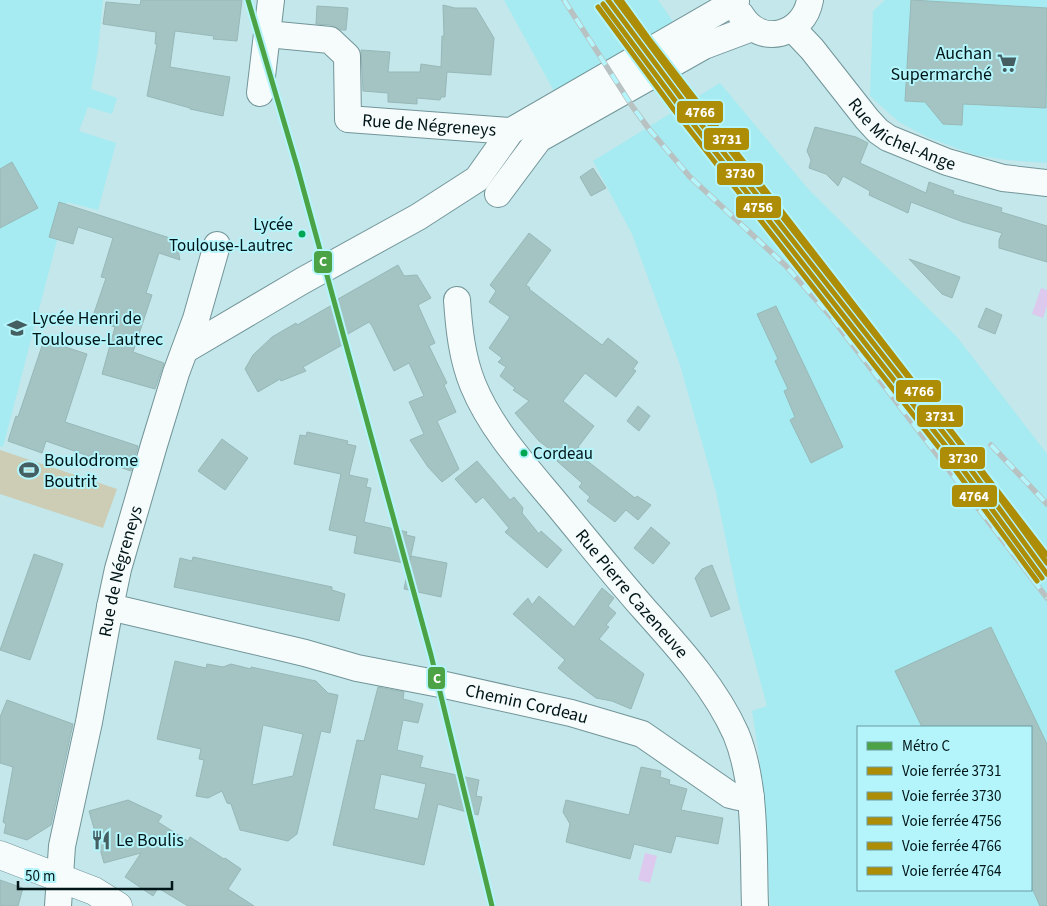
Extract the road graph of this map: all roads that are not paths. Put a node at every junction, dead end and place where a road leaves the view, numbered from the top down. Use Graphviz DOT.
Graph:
graph roads {
  1 [pos="271,0"];
  2 [pos="736,0"];
  3 [pos="810,0"];
  4 [pos="752,28"];
  5 [pos="792,29"];
  6 [pos="267,34"];
  7 [pos="260,93"];
  8 [pos="511,131"];
  9 [pos="1047,183"];
  10 [pos="498,194"];
  11 [pos="217,245"];
  12 [pos="457,300"];
  13 [pos="185,350"];
  14 [pos="110,607"];
  15 [pos="751,798"];
  16 [pos="0,855"];
  17 [pos="60,877"];
  18 [pos="58,906"];
  19 [pos="118,906"];
  20 [pos="755,906"];
  1 -- 6 [label="street"];
  2 -- 4 [label="street"];
  2 -- 8 [label="street"];
  3 -- 5 [label="street"];
  4 -- 5 [label="street"];
  4 -- 10 [label="street"];
  5 -- 9 [label="street, Rue Michel-Ange"];
  6 -- 7 [label="street"];
  6 -- 8 [label="street, Rue de Négreneys"];
  8 -- 13 [label="street"];
  11 -- 13 [label="street, Rue de Négreneys"];
  12 -- 15 [label="street, Rue Pierre Cazeneuve"];
  13 -- 14 [label="street, Rue de Négreneys"];
  14 -- 15 [label="street, Chemin Cordeau"];
  14 -- 17 [label="street, Rue de Négreneys"];
  15 -- 20 [label="street, Rue Pierre Cazeneuve"];
  16 -- 17 [label="main road"];
  17 -- 18 [label="street, Rue de Négreneys"];
  17 -- 19 [label="main road"];
}
